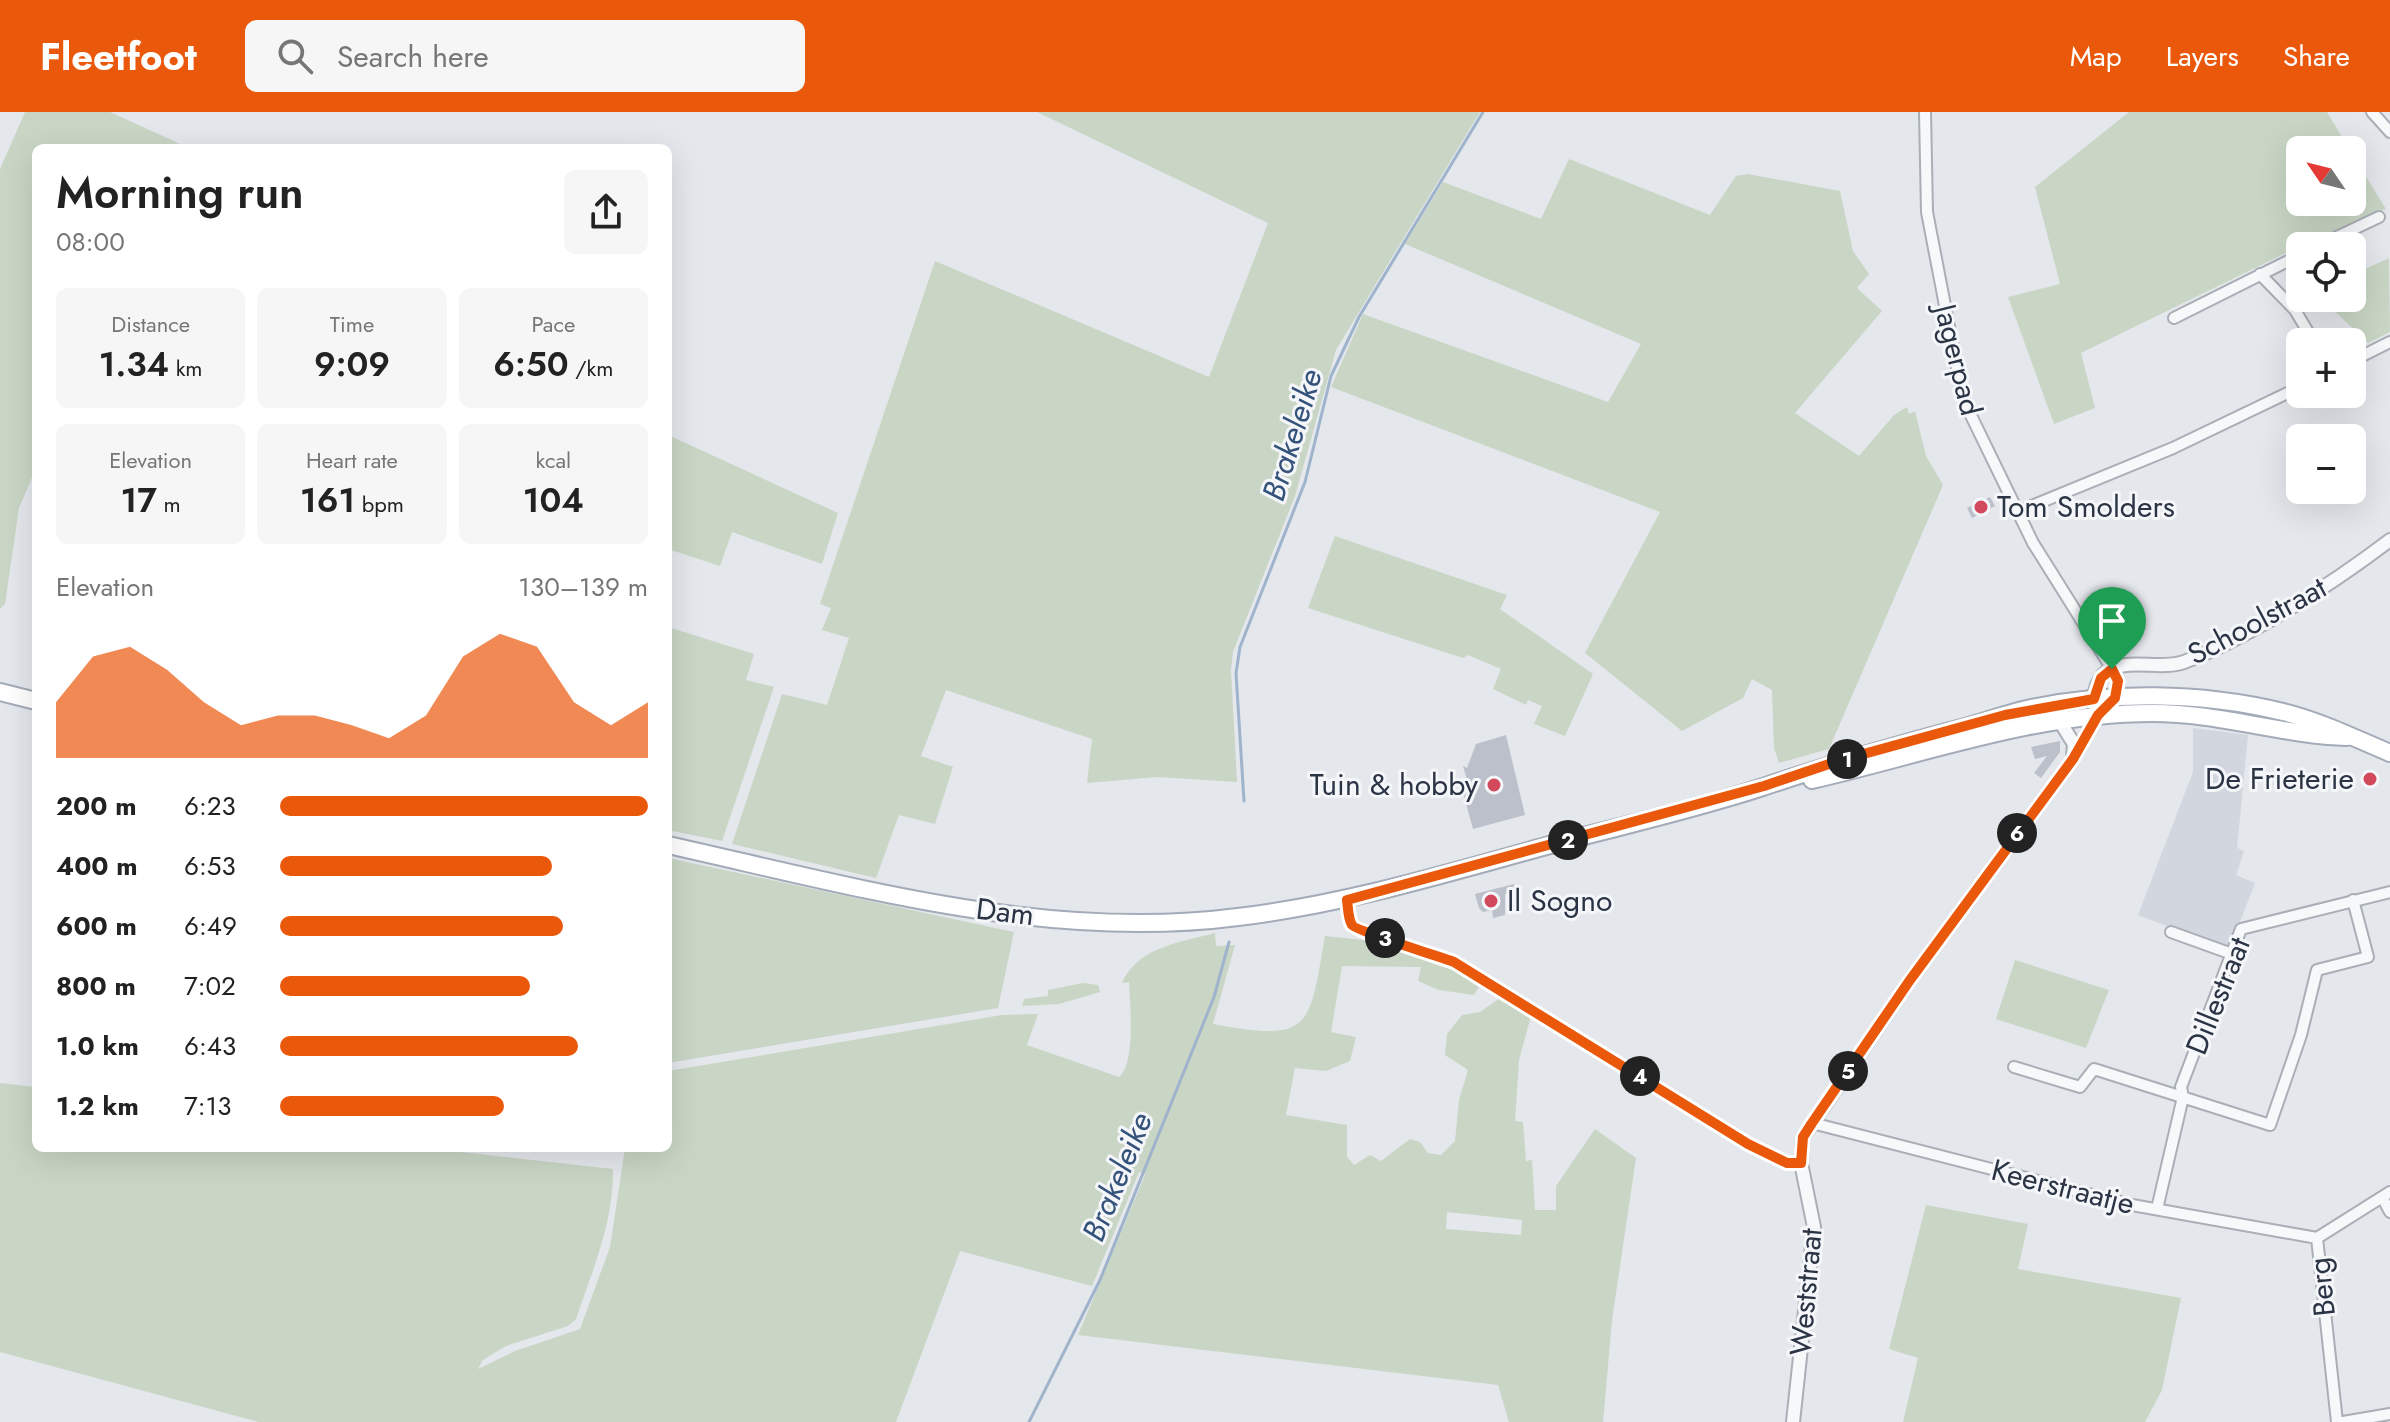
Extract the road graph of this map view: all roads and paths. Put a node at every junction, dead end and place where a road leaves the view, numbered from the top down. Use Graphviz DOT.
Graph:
graph roads {
  1 [pos="1925,112"];
  2 [pos="2372,112"];
  3 [pos="2390,132"];
  4 [pos="2379,217"];
  5 [pos="2347,232"];
  6 [pos="2286,262"];
  7 [pos="2260,274"];
  8 [pos="2174,318"];
  9 [pos="2306,328"];
  10 [pos="2390,342"];
  11 [pos="2366,354"];
  12 [pos="2286,394"];
  13 [pos="2017,512"];
  14 [pos="2390,540"];
  15 [pos="2112,669"];
  16 [pos="0,692"];
  17 [pos="2115,698"];
  18 [pos="32,700"];
  19 [pos="2096,707"];
  20 [pos="2059,720"];
  21 [pos="1954,737"];
  22 [pos="2348,737"];
  23 [pos="2390,753"];
  24 [pos="2073,759"];
  25 [pos="672,846"];
  26 [pos="2390,892"];
  27 [pos="1347,900"];
  28 [pos="2353,900"];
  29 [pos="2171,932"];
  30 [pos="2232,954"];
  31 [pos="2014,1067"];
  32 [pos="2183,1097"];
  33 [pos="1812,1123"];
  34 [pos="1801,1163"];
  35 [pos="2386,1195"];
  36 [pos="2157,1209"];
  37 [pos="2390,1212"];
  38 [pos="2317,1238"];
  39 [pos="2390,1414"];
  40 [pos="1793,1422"];
  41 [pos="2340,1422"];
  1 -- 13 [label="street, Jagerpad"];
  2 -- 3 [label="street"];
  4 -- 5 [label="street"];
  6 -- 7 [label="street"];
  7 -- 8 [label="street"];
  7 -- 9 [label="street"];
  10 -- 11 [label="street"];
  12 -- 13 [label="street"];
  13 -- 15 [label="street, Jagerpad"];
  14 -- 15 [label="street, Schoolstraat"];
  15 -- 17 [label="street"];
  15 -- 19 [label="street"];
  16 -- 18 [label="main road"];
  17 -- 19 [label="main road"];
  17 -- 22 [label="main road"];
  19 -- 20 [label="main road"];
  19 -- 21 [label="main road"];
  19 -- 22 [label="main road"];
  19 -- 24 [label="street"];
  20 -- 21 [label="main road"];
  20 -- 24 [label="street"];
  21 -- 27 [label="main road, Dam"];
  22 -- 23 [label="main road"];
  24 -- 33 [label="street"];
  25 -- 27 [label="main road, Dam"];
  26 -- 28 [label="street, Dillestraat"];
  27 -- 34 [label="street"];
  28 -- 30 [label="street, Dillestraat"];
  28 -- 32 [label="street"];
  29 -- 30 [label="street"];
  30 -- 32 [label="street, Dillestraat"];
  31 -- 32 [label="street"];
  32 -- 36 [label="street, Dillestraat"];
  33 -- 34 [label="street"];
  33 -- 36 [label="street, Keerstraatje"];
  34 -- 40 [label="street, Weststraat"];
  35 -- 37 [label="street"];
  35 -- 38 [label="street, Berg"];
  36 -- 38 [label="street, Keerstraatje"];
  38 -- 41 [label="street, Berg"];
  39 -- 41 [label="street, Berg"];
}
